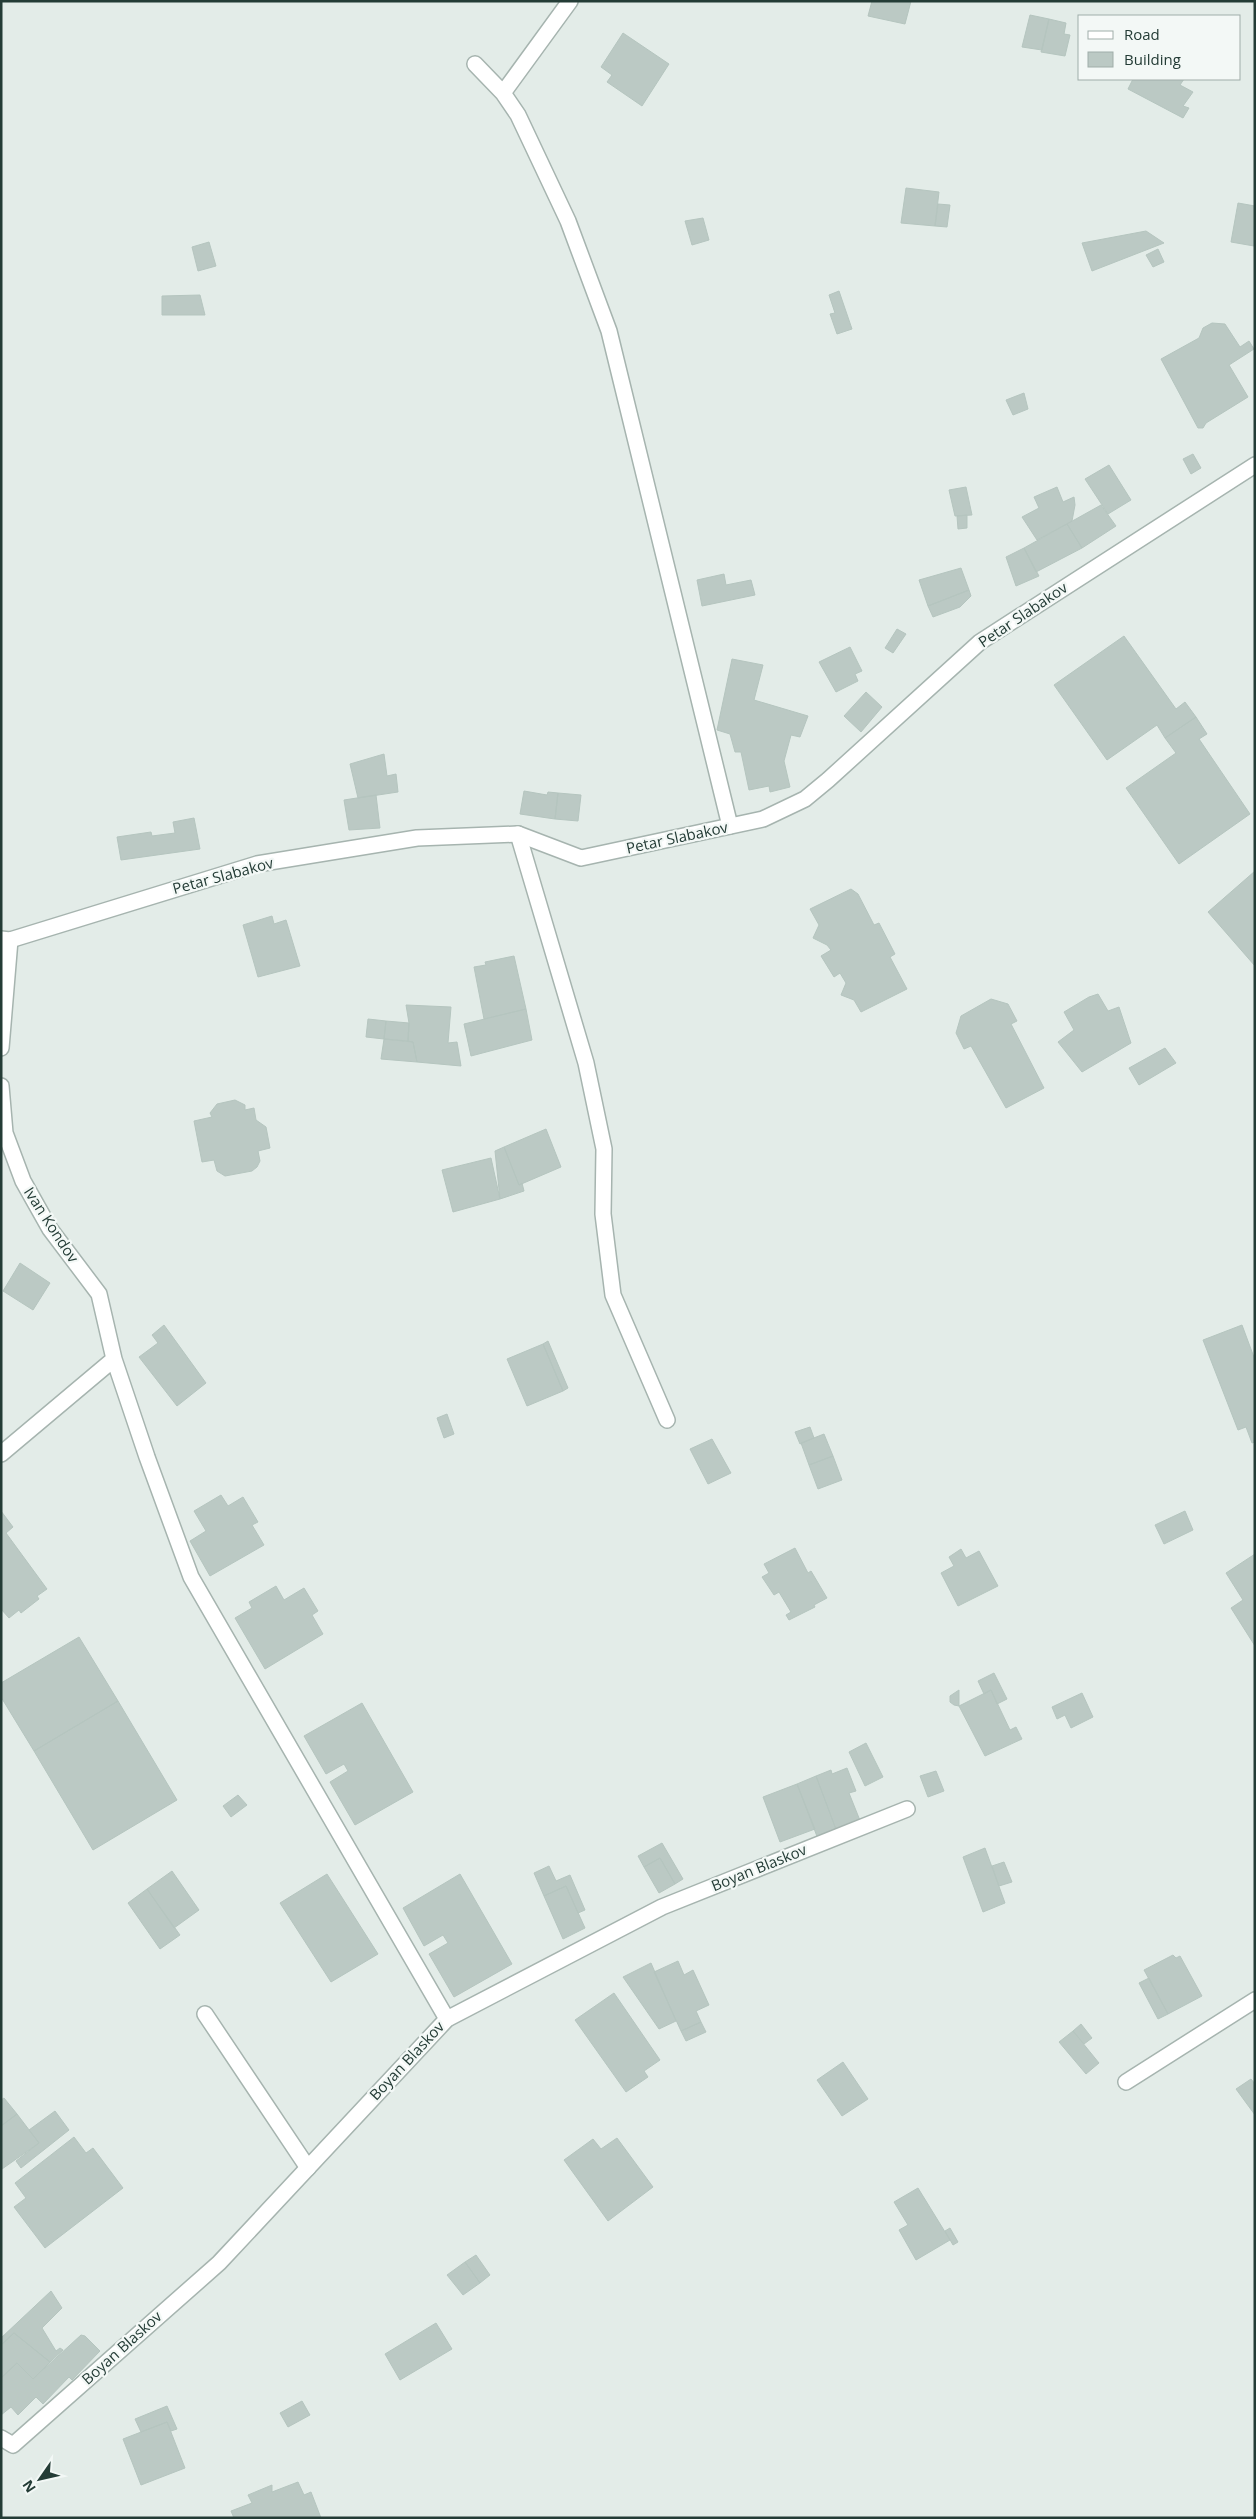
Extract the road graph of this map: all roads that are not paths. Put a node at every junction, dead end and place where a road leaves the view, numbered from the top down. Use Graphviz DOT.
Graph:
graph roads {
  1 [pos="570,1"];
  2 [pos="475,64"];
  3 [pos="503,93"];
  4 [pos="1255,465"];
  5 [pos="730,826"];
  6 [pos="518,834"];
  7 [pos="6,939"];
  8 [pos="1,1048"];
  9 [pos="1,1086"];
  10 [pos="114,1359"];
  11 [pos="667,1420"];
  12 [pos="1,1454"];
  13 [pos="907,1808"];
  14 [pos="1255,2000"];
  15 [pos="205,2014"];
  16 [pos="447,2019"];
  17 [pos="1126,2082"];
  18 [pos="308,2168"];
  19 [pos="1,2438"];
  1 -- 3 [label="street"];
  2 -- 3 [label="street"];
  3 -- 5 [label="street"];
  4 -- 5 [label="street, Petar Slabakov"];
  5 -- 6 [label="street, Petar Slabakov"];
  6 -- 7 [label="street, Petar Slabakov"];
  6 -- 11 [label="street"];
  7 -- 8 [label="street"];
  9 -- 10 [label="street, Ivan Kondov"];
  10 -- 12 [label="street"];
  10 -- 16 [label="street, Ivan Kondov"];
  13 -- 16 [label="street, Boyan Blaskov"];
  14 -- 17 [label="street"];
  15 -- 18 [label="street"];
  16 -- 18 [label="street, Boyan Blaskov"];
  18 -- 19 [label="street, Boyan Blaskov"];
}
